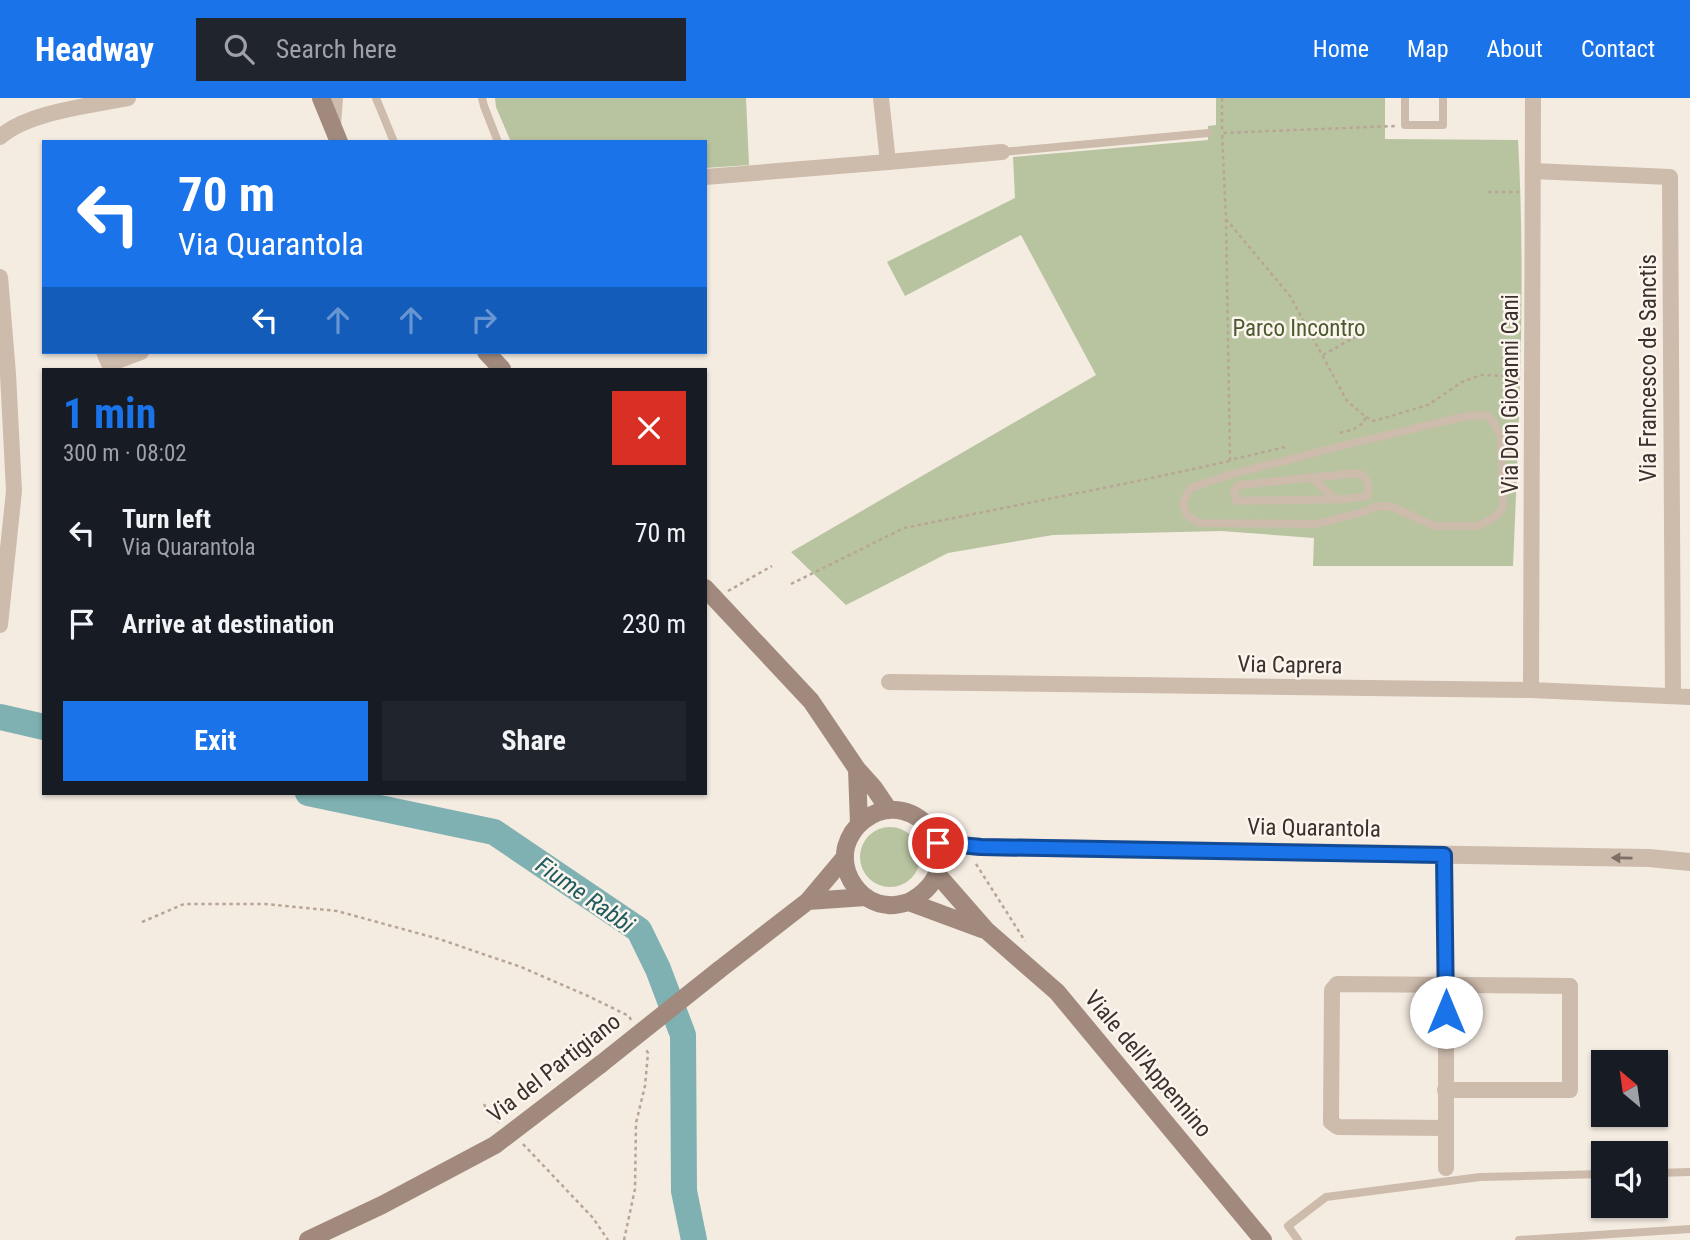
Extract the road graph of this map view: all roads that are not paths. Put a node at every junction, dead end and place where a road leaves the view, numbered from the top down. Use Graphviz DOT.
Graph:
graph roads {
  1 [pos="128,98"];
  2 [pos="321,98"];
  3 [pos="335,98"];
  4 [pos="376,98"];
  5 [pos="482,98"];
  6 [pos="881,98"];
  7 [pos="1405,98"];
  8 [pos="1443,98"];
  9 [pos="1533,98"];
  10 [pos="1208,133"];
  11 [pos="336,135"];
  12 [pos="0,137"];
  13 [pos="393,140"];
  14 [pos="497,140"];
  15 [pos="1002,152"];
  16 [pos="887,162"];
  17 [pos="1533,171"];
  18 [pos="707,177"];
  19 [pos="0,276"];
  20 [pos="105,354"];
  21 [pos="136,354"];
  22 [pos="488,354"];
  23 [pos="501,368"];
  24 [pos="1276,463"];
  25 [pos="1311,477"];
  26 [pos="1274,481"];
  27 [pos="1335,499"];
  28 [pos="1271,501"];
  29 [pos="707,590"];
  30 [pos="0,625"];
  31 [pos="889,682"];
  32 [pos="1531,690"];
  33 [pos="1682,696"];
  34 [pos="857,769"];
  35 [pos="889,810"];
  36 [pos="859,824"];
  37 [pos="938,843"];
  38 [pos="1444,855"];
  39 [pos="845,857"];
  40 [pos="1690,862"];
  41 [pos="937,874"];
  42 [pos="866,897"];
  43 [pos="808,901"];
  44 [pos="909,902"];
  45 [pos="986,930"];
  46 [pos="1446,986"];
  47 [pos="1445,1090"];
  48 [pos="1446,1128"];
  49 [pos="1446,1168"];
  50 [pos="1690,1172"];
  51 [pos="1668,1173"];
  52 [pos="1591,1174"];
  53 [pos="1690,1229"];
  54 [pos="308,1240"];
  55 [pos="1263,1240"];
  56 [pos="1298,1240"];
  57 [pos="1519,1240"];
  1 -- 12 [label="street"];
  2 -- 11 [label="main road"];
  3 -- 11 [label="street"];
  4 -- 13 [label="lane"];
  5 -- 14 [label="lane"];
  6 -- 16 [label="street"];
  7 -- 8 [label="lane"];
  9 -- 17 [label="street, Via Don Giovanni Cani"];
  10 -- 15 [label="lane"];
  15 -- 16 [label="street"];
  16 -- 18 [label="street"];
  17 -- 32 [label="street, Via Don Giovanni Cani"];
  17 -- 33 [label="street, Via Francesco de Sanctis"];
  19 -- 30 [label="street"];
  20 -- 21 [label="street"];
  22 -- 23 [label="main road"];
  24 -- 24 [label="lane"];
  24 -- 26 [label="lane"];
  25 -- 26 [label="lane"];
  25 -- 27 [label="lane"];
  25 -- 27 [label="lane"];
  26 -- 28 [label="lane"];
  26 -- 28 [label="lane"];
  27 -- 28 [label="lane"];
  29 -- 34 [label="main road"];
  31 -- 32 [label="street, Via Caprera"];
  32 -- 33 [label="street, Via Caprera"];
  34 -- 35 [label="main road"];
  34 -- 36 [label="main road"];
  35 -- 36 [label="main road"];
  35 -- 37 [label="main road"];
  36 -- 39 [label="main road"];
  37 -- 38 [label="street, Via Quarantola"];
  37 -- 41 [label="main road"];
  40 -- 38 [label="street, Via Quarantola, one-way"];
  38 -- 46 [label="street"];
  39 -- 42 [label="main road"];
  39 -- 43 [label="main road, Via del Partigiano"];
  41 -- 44 [label="main road"];
  41 -- 45 [label="main road, Viale dell'Appennino"];
  42 -- 43 [label="main road"];
  42 -- 44 [label="main road, Viale dell'Appennino"];
  43 -- 54 [label="main road, Via del Partigiano, bridge"];
  44 -- 45 [label="main road, Viale dell'Appennino"];
  45 -- 55 [label="main road, Viale dell'Appennino"];
  46 -- 47 [label="street"];
  46 -- 47 [label="street"];
  46 -- 48 [label="street"];
  47 -- 48 [label="street"];
  48 -- 49 [label="street"];
  50 -- 51 [label="lane"];
  52 -- 56 [label="lane"];
  53 -- 57 [label="lane"];
}
